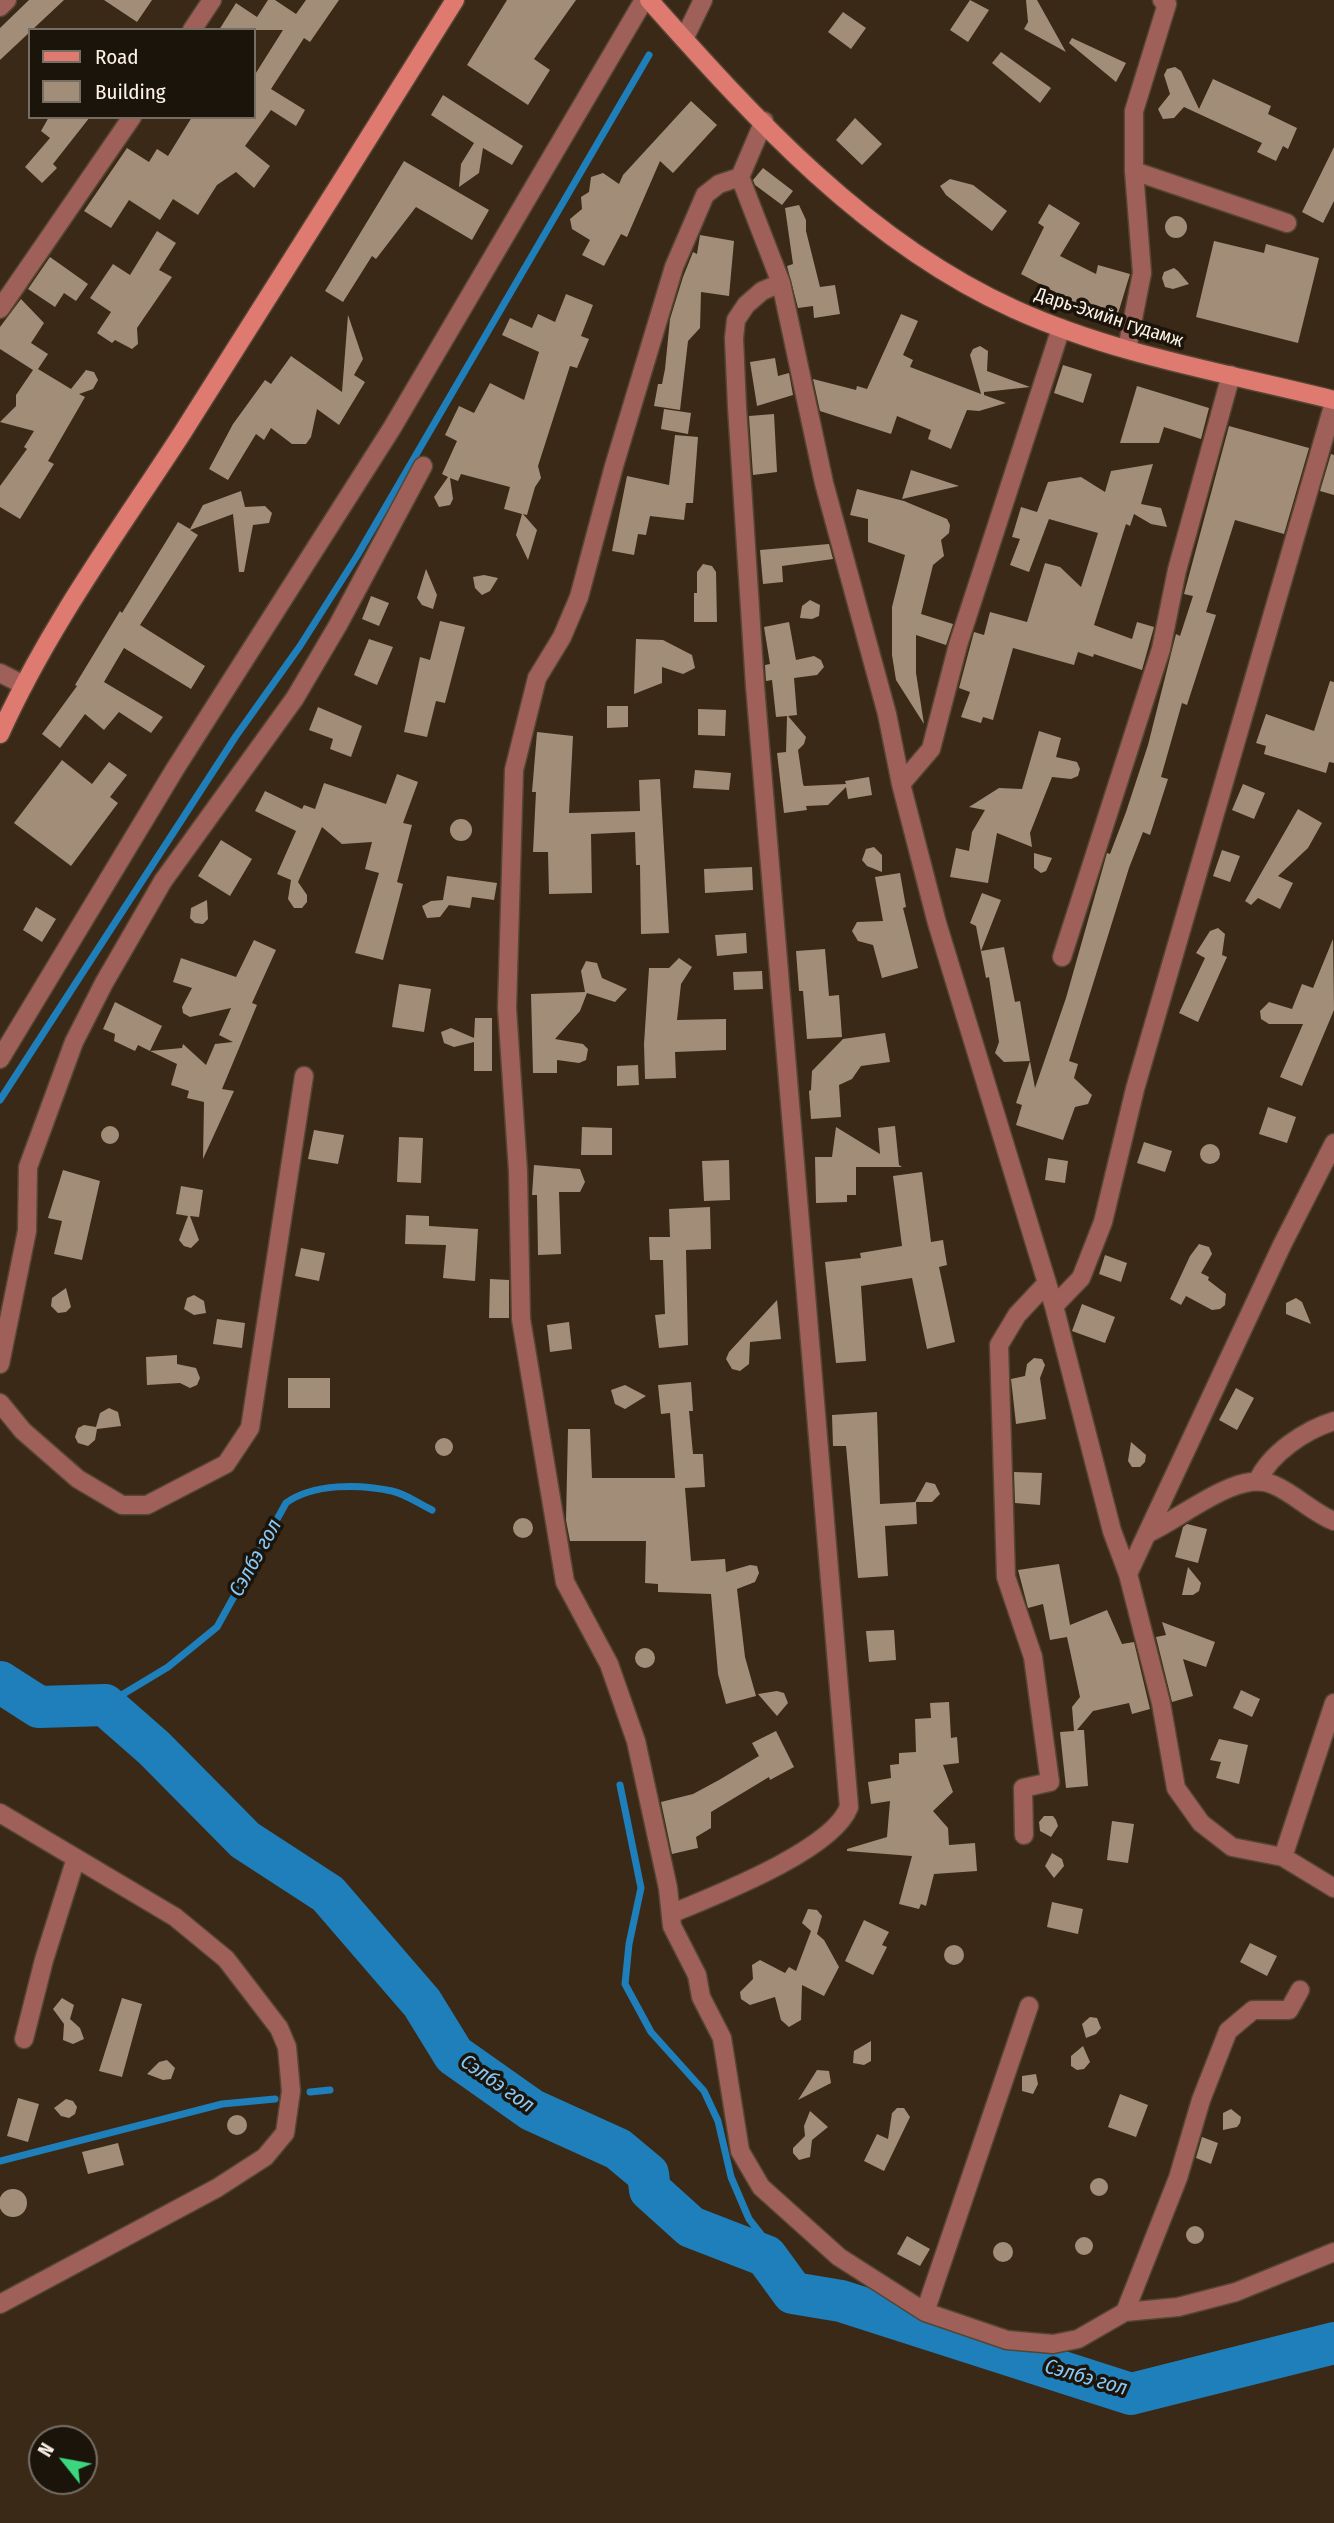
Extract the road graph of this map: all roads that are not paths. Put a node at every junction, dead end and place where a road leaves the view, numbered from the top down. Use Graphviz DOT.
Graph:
graph roads {
  1 [pos="7,0"];
  2 [pos="212,0"];
  3 [pos="455,0"];
  4 [pos="646,0"];
  5 [pos="703,0"];
  6 [pos="1167,1"];
  7 [pos="0,7"];
  8 [pos="193,28"];
  9 [pos="684,39"];
  10 [pos="131,119"];
  11 [pos="764,121"];
  12 [pos="1134,171"];
  13 [pos="740,177"];
  14 [pos="1287,223"];
  15 [pos="781,283"];
  16 [pos="0,309"];
  17 [pos="1060,328"];
  18 [pos="1127,349"];
  19 [pos="1231,374"];
  20 [pos="1334,401"];
  21 [pos="423,466"];
  22 [pos="0,673"];
  23 [pos="24,685"];
  24 [pos="0,734"];
  25 [pos="901,784"];
  26 [pos="1062,957"];
  27 [pos="0,1059"];
  28 [pos="304,1076"];
  29 [pos="1334,1143"];
  30 [pos="1047,1283"];
  31 [pos="1054,1306"];
  32 [pos="0,1364"];
  33 [pos="0,1403"];
  34 [pos="1334,1421"];
  35 [pos="1258,1480"];
  36 [pos="1334,1521"];
  37 [pos="1148,1533"];
  38 [pos="1128,1574"];
  39 [pos="1334,1703"];
  40 [pos="0,1813"];
  41 [pos="1024,1835"];
  42 [pos="1283,1857"];
  43 [pos="76,1858"];
  44 [pos="1334,1888"];
  45 [pos="673,1913"];
  46 [pos="1300,1990"];
  47 [pos="1029,2006"];
  48 [pos="24,2039"];
  49 [pos="1334,2252"];
  50 [pos="0,2304"];
  51 [pos="925,2312"];
  52 [pos="1125,2312"];
  1 -- 7 [label="street"];
  2 -- 8 [label="street"];
  3 -- 23 [label="main road"];
  4 -- 9 [label="main road, Дарь-Эхийн гудамж"];
  4 -- 27 [label="street"];
  5 -- 9 [label="street"];
  6 -- 12 [label="street"];
  9 -- 11 [label="main road, Дарь-Эхийн гудамж"];
  10 -- 16 [label="street"];
  11 -- 13 [label="street"];
  11 -- 17 [label="main road, Дарь-Эхийн гудамж"];
  12 -- 14 [label="street"];
  12 -- 18 [label="street"];
  13 -- 15 [label="street"];
  13 -- 45 [label="street"];
  15 -- 25 [label="street"];
  15 -- 45 [label="street"];
  17 -- 18 [label="main road, Дарь-Эхийн гудамж"];
  17 -- 25 [label="street"];
  18 -- 19 [label="main road, Дарь-Эхийн гудамж"];
  19 -- 20 [label="main road, Дарь-Эхийн гудамж"];
  19 -- 26 [label="street"];
  20 -- 31 [label="street"];
  21 -- 32 [label="street"];
  22 -- 23 [label="street"];
  23 -- 24 [label="main road"];
  25 -- 30 [label="street"];
  28 -- 33 [label="street"];
  29 -- 37 [label="street"];
  30 -- 31 [label="street"];
  30 -- 41 [label="street"];
  31 -- 38 [label="street"];
  34 -- 35 [label="street"];
  35 -- 36 [label="street"];
  35 -- 37 [label="street"];
  37 -- 38 [label="street"];
  38 -- 42 [label="street"];
  39 -- 42 [label="street"];
  40 -- 43 [label="street"];
  42 -- 44 [label="street"];
  43 -- 48 [label="street"];
  43 -- 50 [label="street"];
  45 -- 51 [label="street"];
  46 -- 52 [label="street"];
  47 -- 51 [label="street"];
  49 -- 52 [label="street"];
  51 -- 52 [label="street"];
}
